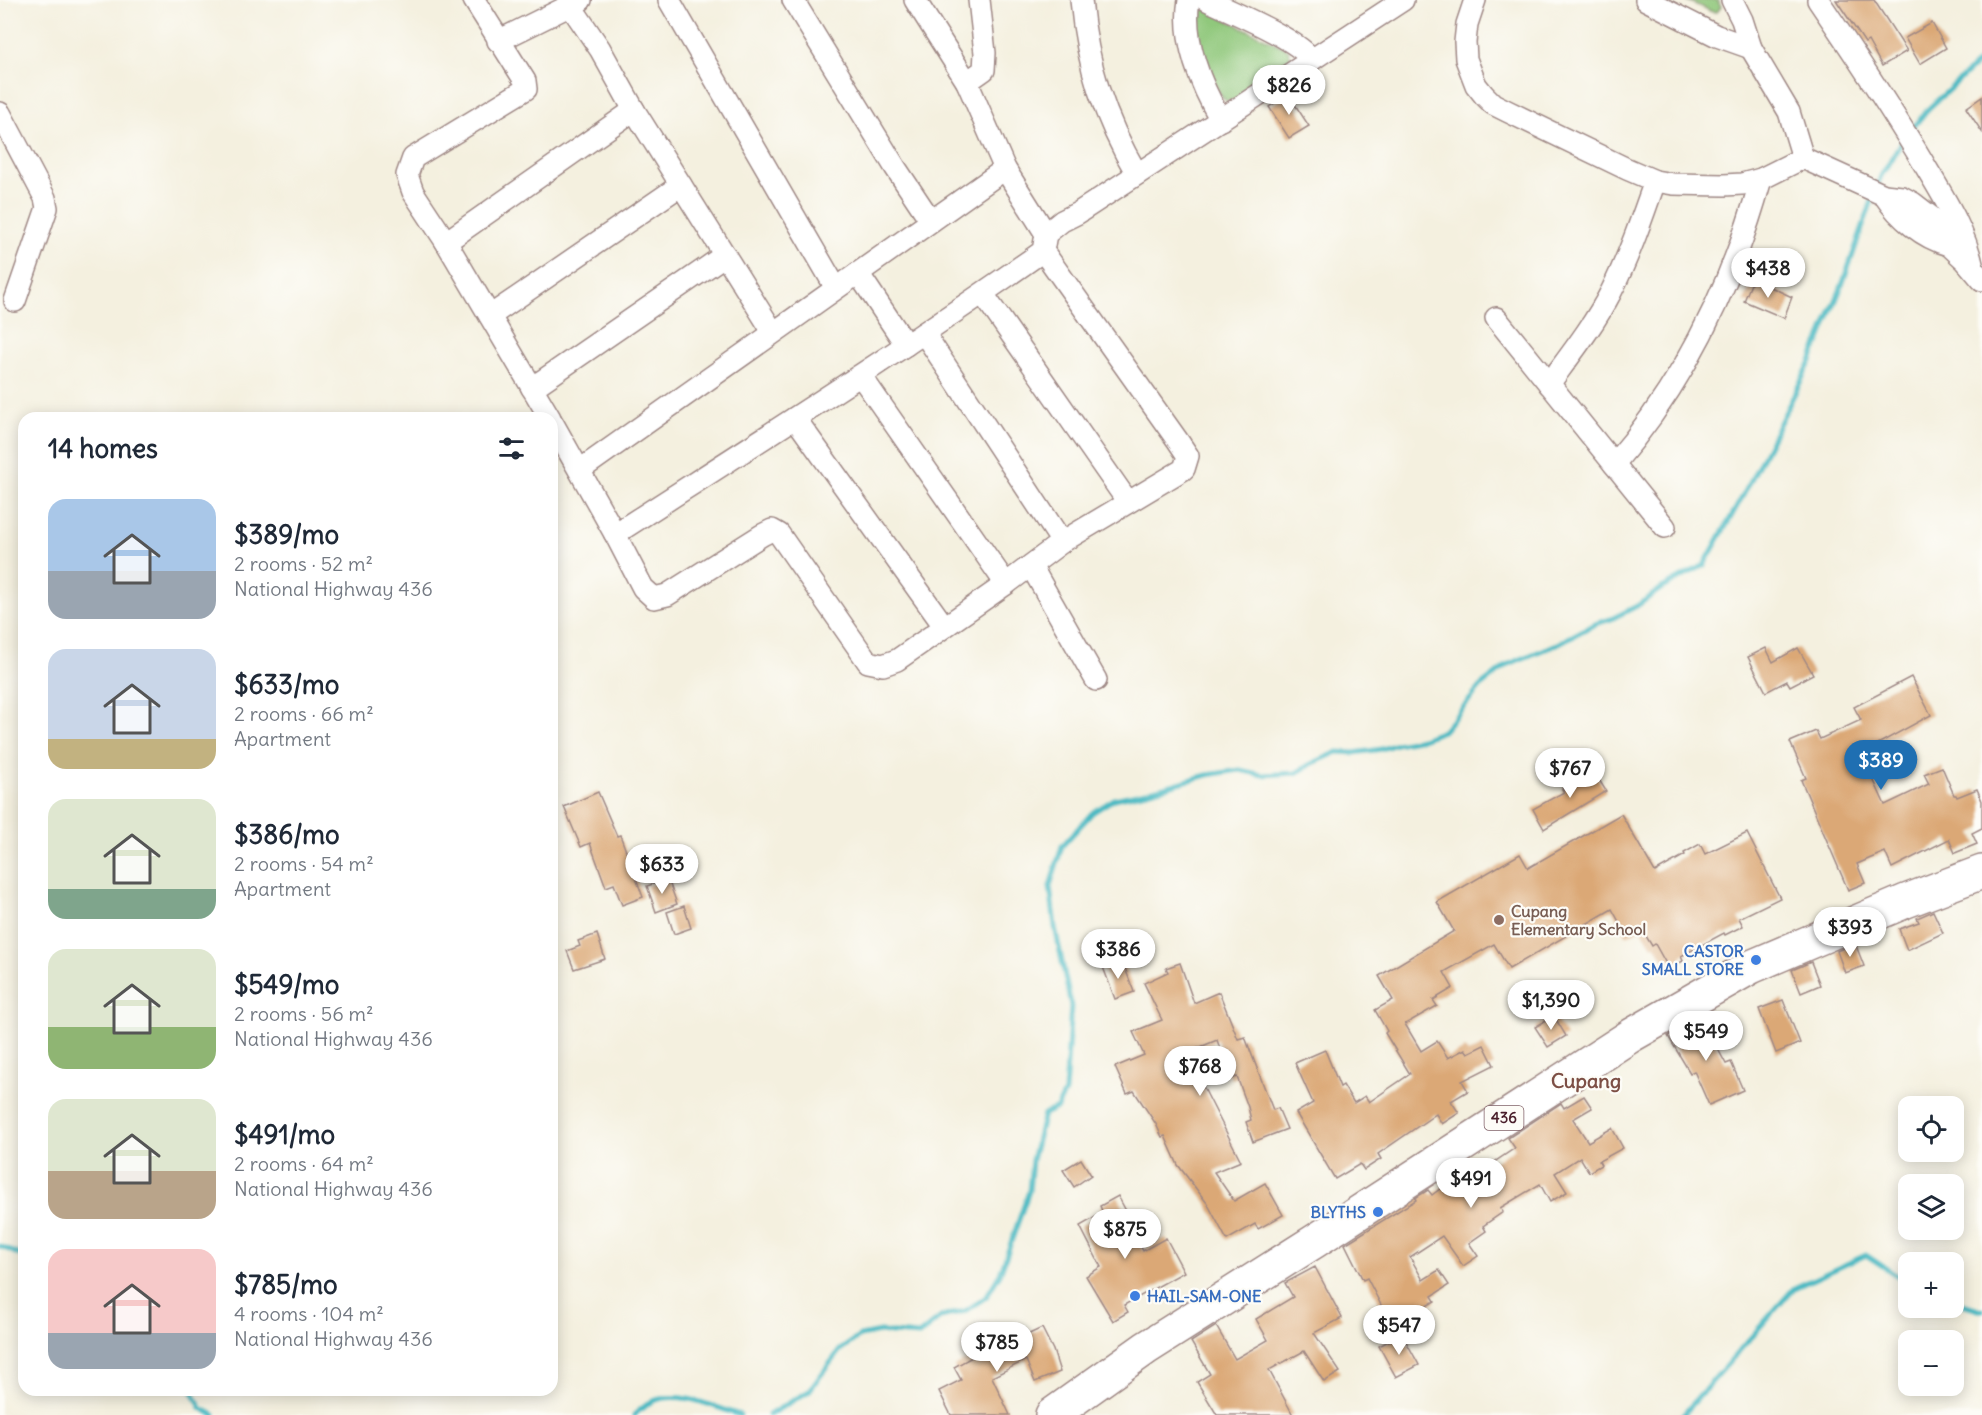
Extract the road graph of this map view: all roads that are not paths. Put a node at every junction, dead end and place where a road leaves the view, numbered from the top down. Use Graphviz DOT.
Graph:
graph roads {
  1 [pos="474,0"];
  2 [pos="669,0"];
  3 [pos="793,0"];
  4 [pos="915,0"];
  5 [pos="979,0"];
  6 [pos="1081,0"];
  7 [pos="1189,0"];
  8 [pos="1207,0"];
  9 [pos="1403,0"];
  10 [pos="1646,0"];
  11 [pos="1732,0"];
  12 [pos="1818,0"];
  13 [pos="1470,1"];
  14 [pos="575,3"];
  15 [pos="498,41"];
  16 [pos="1751,48"];
  17 [pos="1312,60"];
  18 [pos="967,82"];
  19 [pos="634,110"];
  20 [pos="0,114"];
  21 [pos="1221,120"];
  22 [pos="1803,159"];
  23 [pos="1005,169"];
  24 [pos="1137,174"];
  25 [pos="1761,179"];
  26 [pos="1655,181"];
  27 [pos="681,185"];
  28 [pos="931,221"];
  29 [pos="446,242"];
  30 [pos="1044,242"];
  31 [pos="725,255"];
  32 [pos="858,273"];
  33 [pos="1977,274"];
  34 [pos="836,288"];
  35 [pos="983,294"];
  36 [pos="15,301"];
  37 [pos="490,316"];
  38 [pos="1496,318"];
  39 [pos="773,332"];
  40 [pos="915,339"];
  41 [pos="861,376"];
  42 [pos="1549,384"];
  43 [pos="532,388"];
  44 [pos="546,412"];
  45 [pos="795,418"];
  46 [pos="558,432"];
  47 [pos="1614,464"];
  48 [pos="580,470"];
  49 [pos="1128,501"];
  50 [pos="1665,527"];
  51 [pos="615,534"];
  52 [pos="1062,542"];
  53 [pos="1031,566"];
  54 [pos="1006,584"];
  55 [pos="944,626"];
  56 [pos="1096,680"];
  57 [pos="1982,872"];
  58 [pos="1052,1415"];
  1 -- 15 [label="street"];
  2 -- 34 [label="street"];
  3 -- 28 [label="street"];
  4 -- 18 [label="street"];
  5 -- 18 [label="street"];
  6 -- 24 [label="street"];
  7 -- 21 [label="street"];
  8 -- 17 [label="street"];
  9 -- 17 [label="street"];
  10 -- 16 [label="street"];
  11 -- 16 [label="street"];
  12 -- 33 [label="street"];
  13 -- 26 [label="street"];
  14 -- 15 [label="street"];
  14 -- 19 [label="street"];
  15 -- 29 [label="street"];
  16 -- 22 [label="street"];
  17 -- 21 [label="street"];
  18 -- 23 [label="street"];
  19 -- 27 [label="street"];
  19 -- 29 [label="street"];
  20 -- 36 [label="street"];
  21 -- 24 [label="street"];
  22 -- 25 [label="street"];
  22 -- 33 [label="street"];
  23 -- 28 [label="street"];
  23 -- 30 [label="street"];
  24 -- 30 [label="street"];
  25 -- 26 [label="street"];
  25 -- 47 [label="street"];
  26 -- 42 [label="street"];
  27 -- 31 [label="street"];
  27 -- 37 [label="street"];
  28 -- 32 [label="street"];
  29 -- 37 [label="street"];
  30 -- 35 [label="street"];
  30 -- 49 [label="street"];
  31 -- 39 [label="street"];
  31 -- 43 [label="street"];
  32 -- 34 [label="street"];
  32 -- 40 [label="street"];
  34 -- 39 [label="street"];
  35 -- 40 [label="street"];
  35 -- 49 [label="street"];
  37 -- 43 [label="street"];
  38 -- 42 [label="street"];
  39 -- 48 [label="street"];
  40 -- 41 [label="street"];
  40 -- 52 [label="street"];
  41 -- 45 [label="street"];
  41 -- 54 [label="street"];
  42 -- 47 [label="street"];
  43 -- 44 [label="street"];
  45 -- 51 [label="street"];
  45 -- 55 [label="street"];
  46 -- 48 [label="street"];
  47 -- 50 [label="street"];
  48 -- 51 [label="street"];
  49 -- 52 [label="street"];
  51 -- 55 [label="street"];
  52 -- 53 [label="street"];
  53 -- 54 [label="street"];
  53 -- 56 [label="street"];
  54 -- 55 [label="street"];
  57 -- 58 [label="main road, 436"];
}
